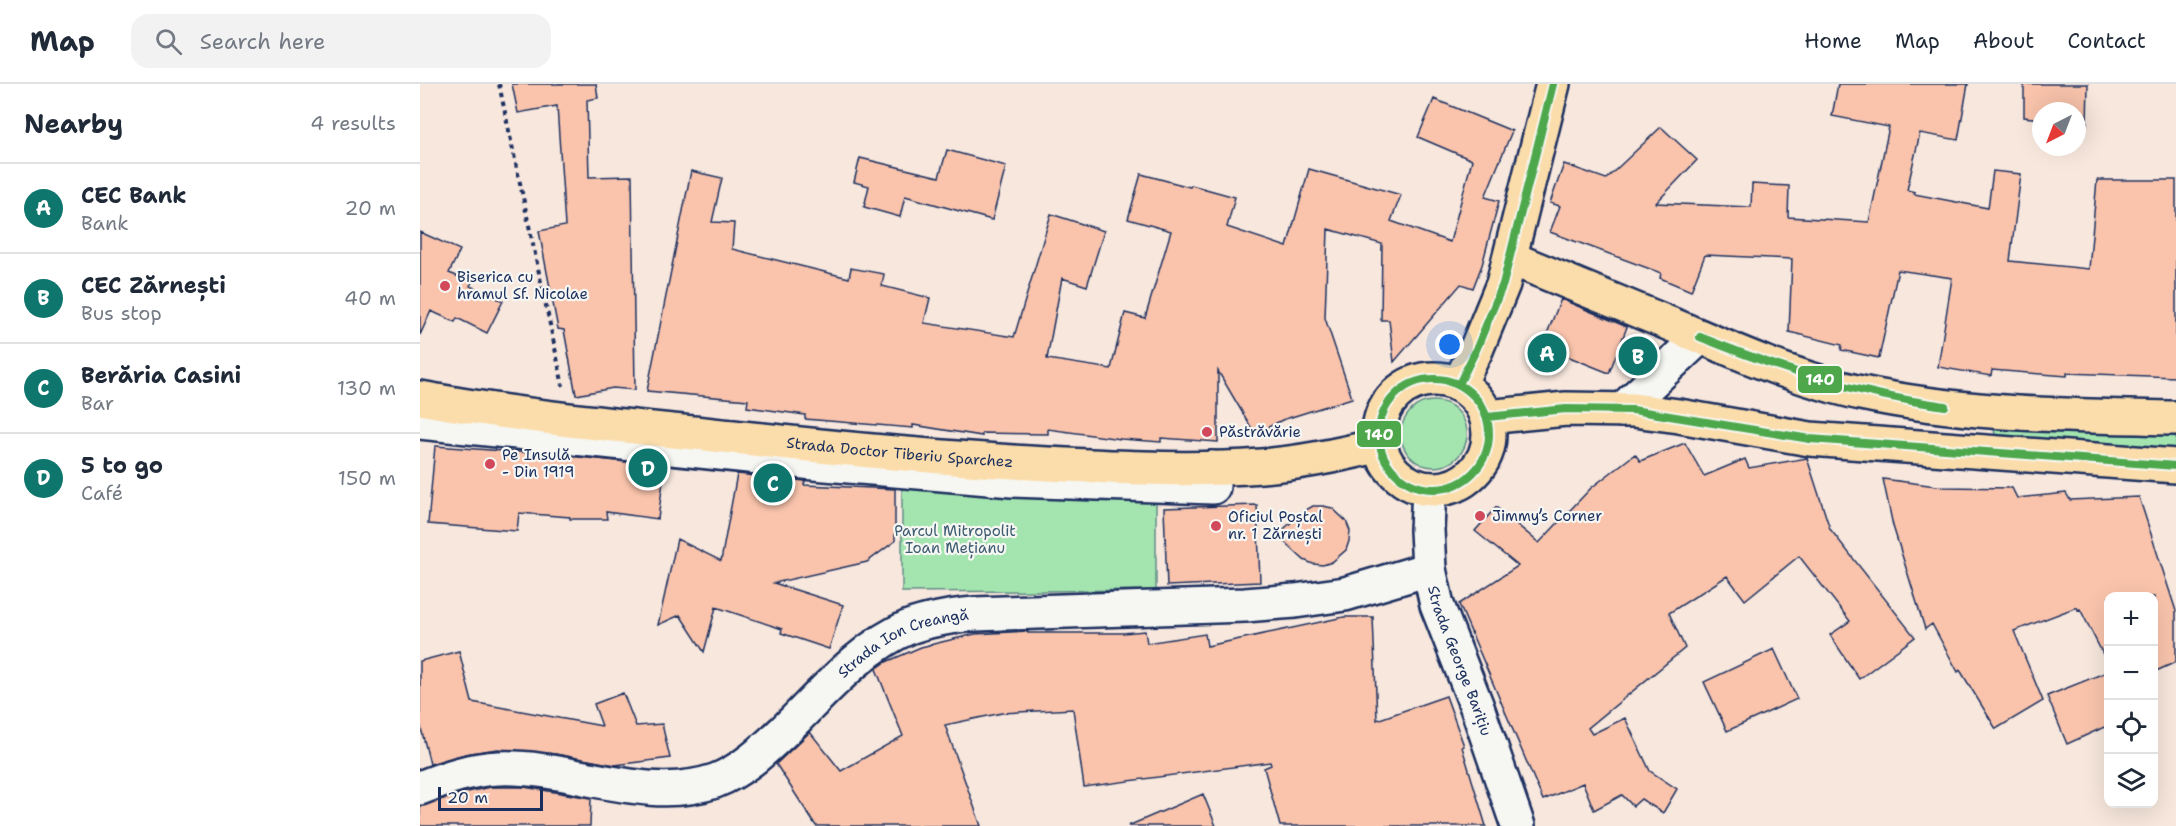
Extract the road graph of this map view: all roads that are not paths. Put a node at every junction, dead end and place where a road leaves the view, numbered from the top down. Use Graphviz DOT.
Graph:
graph roads {
  1 [pos="1553,84"];
  2 [pos="1510,258"];
  3 [pos="1700,337"];
  4 [pos="1459,384"];
  5 [pos="420,398"];
  6 [pos="1622,410"];
  7 [pos="1487,417"];
  8 [pos="2176,418"];
  9 [pos="420,422"];
  10 [pos="1380,445"];
  11 [pos="2176,466"];
  12 [pos="1212,468"];
  13 [pos="1429,489"];
  14 [pos="1429,569"];
  15 [pos="420,788"];
  16 [pos="1518,826"];
  1 -- 2 [label="main road"];
  2 -- 3 [label="main road"];
  2 -- 4 [label="main road"];
  3 -- 6 [label="street"];
  3 -- 8 [label="main road"];
  4 -- 7 [label="main road"];
  4 -- 10 [label="main road"];
  5 -- 12 [label="main road, Strada Doctor Tiberiu Sparchez"];
  6 -- 7 [label="main road"];
  6 -- 11 [label="main road"];
  7 -- 13 [label="main road"];
  9 -- 12 [label="street"];
  10 -- 12 [label="main road, Strada Doctor Tiberiu Sparchez"];
  10 -- 13 [label="main road"];
  13 -- 14 [label="street, Strada George Barițiu"];
  14 -- 15 [label="street, Strada Ion Creangă"];
  14 -- 16 [label="street, Strada George Barițiu"];
}
